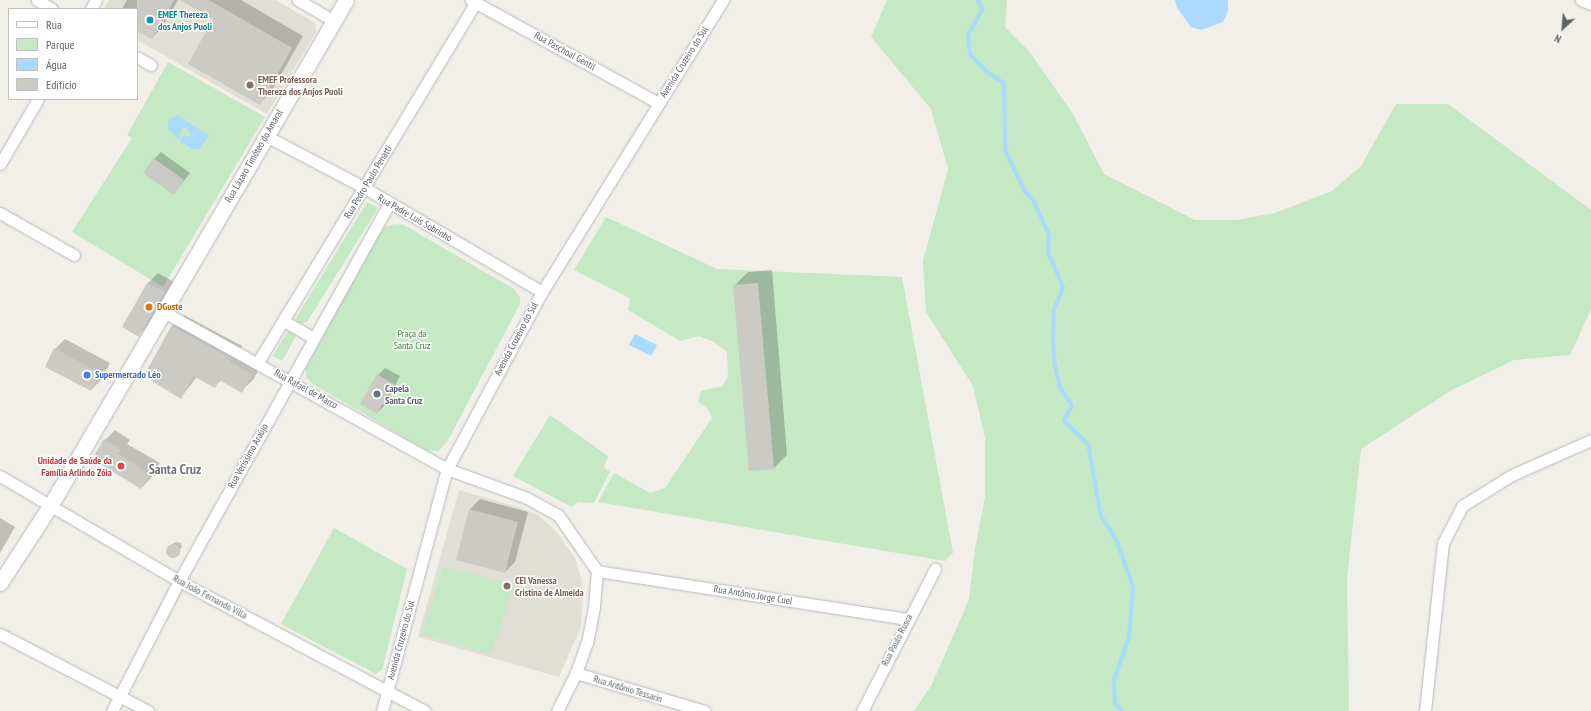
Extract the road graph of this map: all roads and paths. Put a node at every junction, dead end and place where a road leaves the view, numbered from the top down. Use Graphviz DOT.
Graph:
graph roads {
  1 [pos="37,0"];
  2 [pos="298,0"];
  3 [pos="346,0"];
  4 [pos="723,0"];
  5 [pos="1581,0"];
  6 [pos="474,1"];
  7 [pos="1591,4"];
  8 [pos="50,8"];
  9 [pos="334,21"];
  10 [pos="138,58"];
  11 [pos="151,64"];
  12 [pos="37,100"];
  13 [pos="658,103"];
  14 [pos="266,136"];
  15 [pos="0,164"];
  16 [pos="365,188"];
  17 [pos="390,203"];
  18 [pos="0,213"];
  19 [pos="74,255"];
  20 [pos="542,292"];
  21 [pos="164,312"];
  22 [pos="284,321"];
  23 [pos="313,338"];
  24 [pos="258,362"];
  25 [pos="290,380"];
  26 [pos="1591,440"];
  27 [pos="447,469"];
  28 [pos="0,476"];
  29 [pos="50,506"];
  30 [pos="935,569"];
  31 [pos="597,571"];
  32 [pos="179,580"];
  33 [pos="0,584"];
  34 [pos="908,618"];
  35 [pos="0,634"];
  36 [pos="576,673"];
  37 [pos="387,692"];
  38 [pos="120,696"];
  39 [pos="112,711"];
  40 [pos="148,711"];
  41 [pos="382,711"];
  42 [pos="425,711"];
  43 [pos="557,711"];
  44 [pos="704,711"];
  45 [pos="862,711"];
  46 [pos="1424,711"];
  1 -- 8 [label="street"];
  2 -- 9 [label="street"];
  3 -- 9 [label="main road, Rua Lázaro Timóteo do Amaral"];
  4 -- 13 [label="street, Avenida Cruzeiro do Sul"];
  5 -- 7 [label="street"];
  6 -- 13 [label="street, Rua Paschoal Gentil"];
  6 -- 16 [label="street, Rua Pedro Paulo Penatti"];
  9 -- 14 [label="main road, Rua Lázaro Timóteo do Amaral"];
  10 -- 11 [label="street"];
  12 -- 15 [label="street"];
  13 -- 20 [label="street, Avenida Cruzeiro do Sul"];
  14 -- 16 [label="street, Rua Padre Luís Sobrinho"];
  14 -- 21 [label="main road, Rua Lázaro Timóteo do Amaral"];
  16 -- 17 [label="street, Rua Padre Luís Sobrinho"];
  16 -- 22 [label="street, Rua Pedro Paulo Penatti"];
  17 -- 20 [label="street, Rua Padre Luís Sobrinho"];
  17 -- 23 [label="street, Rua Veríssimo Araújo"];
  18 -- 19 [label="street"];
  20 -- 27 [label="street, Avenida Cruzeiro do Sul"];
  21 -- 24 [label="street, Rua Rafael de Marco"];
  21 -- 29 [label="main road, Rua Lázaro Timóteo do Amaral"];
  22 -- 23 [label="street"];
  22 -- 24 [label="street, Rua Pedro Paulo Penatti"];
  23 -- 25 [label="street, Rua Veríssimo Araújo"];
  24 -- 25 [label="street, Rua Rafael de Marco"];
  25 -- 27 [label="street, Rua Rafael de Marco"];
  25 -- 32 [label="street, Rua Veríssimo Araújo"];
  26 -- 46 [label="street"];
  27 -- 31 [label="street, Rua Rafael de Marco"];
  27 -- 37 [label="street, Avenida Cruzeiro do Sul"];
  28 -- 29 [label="street, Rua João Fernando Villa"];
  29 -- 32 [label="street, Rua João Fernando Villa"];
  29 -- 33 [label="main road, Rua Lázaro Timóteo do Amaral"];
  30 -- 34 [label="street, Rua Paulo Rusca"];
  31 -- 34 [label="street, Rua Antônio Jorge Cuel"];
  31 -- 36 [label="street"];
  32 -- 37 [label="street, Rua João Fernando Villa"];
  32 -- 38 [label="street, Rua Veríssimo Araújo"];
  34 -- 45 [label="street, Rua Paulo Rusca"];
  35 -- 38 [label="street"];
  36 -- 43 [label="street"];
  36 -- 44 [label="street, Rua Antônio Tessarin"];
  37 -- 41 [label="street, Avenida Cruzeiro do Sul"];
  37 -- 42 [label="street, Rua João Fernando Villa"];
  38 -- 39 [label="street, Rua Veríssimo Araújo"];
  38 -- 40 [label="street"];
}
